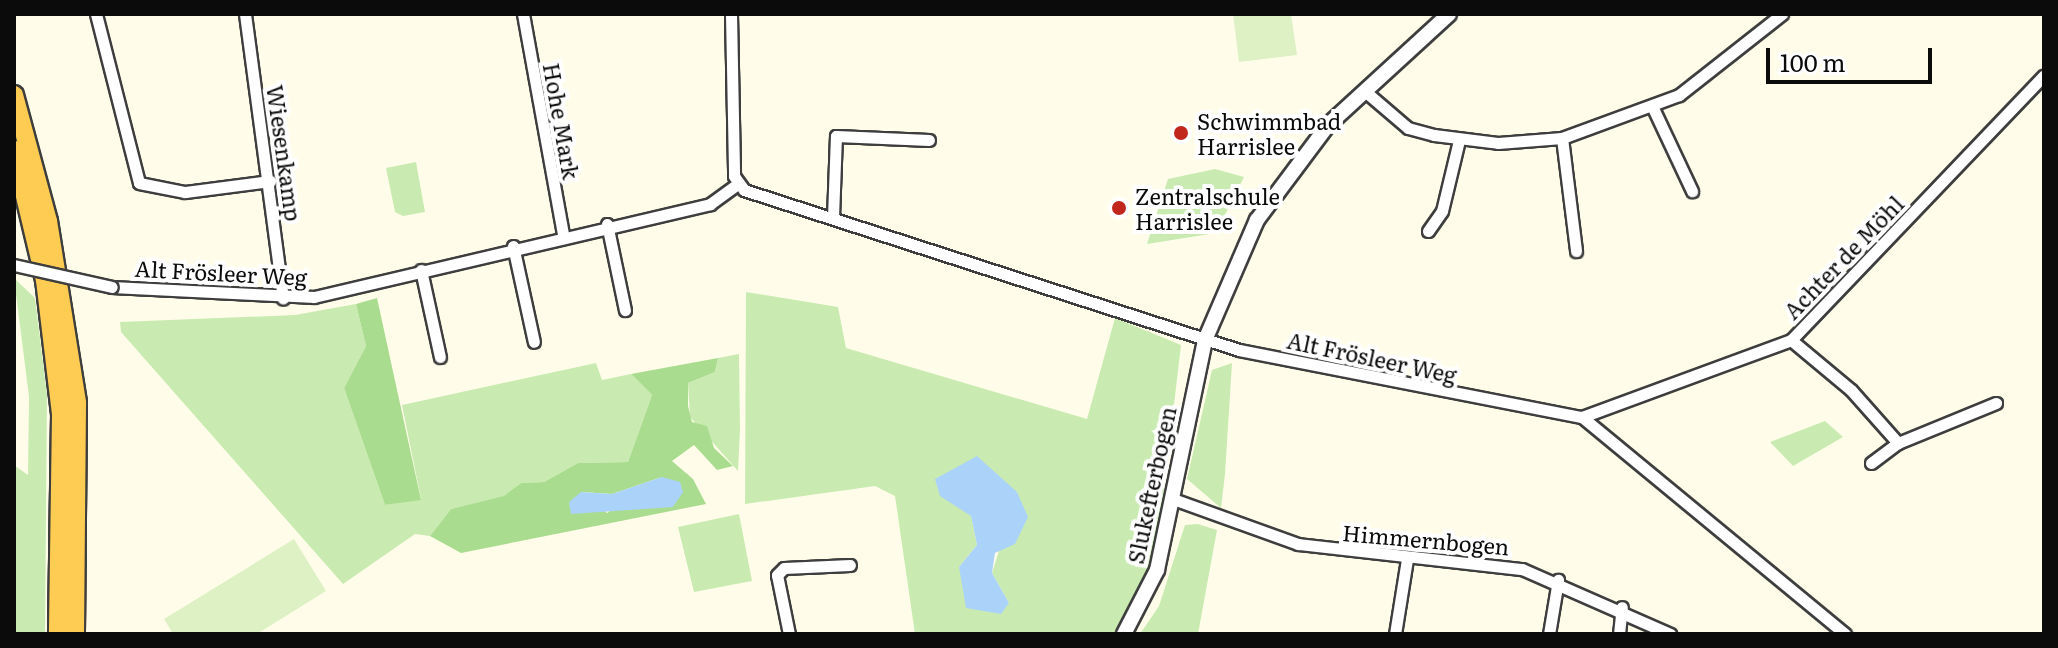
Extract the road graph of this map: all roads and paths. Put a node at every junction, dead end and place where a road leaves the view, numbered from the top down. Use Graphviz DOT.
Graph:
graph roads {
  1 [pos="96,14"];
  2 [pos="245,14"];
  3 [pos="523,14"];
  4 [pos="731,14"];
  5 [pos="741,14"];
  6 [pos="1449,14"];
  7 [pos="1782,14"];
  8 [pos="731,28"];
  9 [pos="2044,75"];
  10 [pos="1367,93"];
  11 [pos="14,95"];
  12 [pos="1653,108"];
  13 [pos="1562,138"];
  14 [pos="929,140"];
  15 [pos="1459,140"];
  16 [pos="14,150"];
  17 [pos="270,181"];
  18 [pos="738,184"];
  19 [pos="1692,191"];
  20 [pos="833,217"];
  21 [pos="607,224"];
  22 [pos="1428,231"];
  23 [pos="563,234"];
  24 [pos="513,246"];
  25 [pos="1576,251"];
  26 [pos="14,265"];
  27 [pos="421,270"];
  28 [pos="283,298"];
  29 [pos="625,310"];
  30 [pos="1205,340"];
  31 [pos="1791,340"];
  32 [pos="534,342"];
  33 [pos="440,357"];
  34 [pos="1996,403"];
  35 [pos="1582,417"];
  36 [pos="1898,443"];
  37 [pos="1871,463"];
  38 [pos="1173,499"];
  39 [pos="1407,559"];
  40 [pos="850,565"];
  41 [pos="1558,580"];
  42 [pos="1622,607"];
  43 [pos="58,634"];
  44 [pos="75,634"];
  45 [pos="789,634"];
  46 [pos="1124,634"];
  47 [pos="1395,634"];
  48 [pos="1549,634"];
  49 [pos="1619,634"];
  50 [pos="1670,634"];
  51 [pos="1845,634"];
  1 -- 17 [label="street"];
  2 -- 17 [label="street, Wiesenkamp"];
  3 -- 23 [label="street, Hohe Mark"];
  4 -- 8 [label="street"];
  5 -- 8 [label="street"];
  6 -- 10 [label="street, Slukefterbogen"];
  7 -- 12 [label="street"];
  8 -- 18 [label="street"];
  9 -- 31 [label="street, Achter de Möhl"];
  10 -- 15 [label="street"];
  10 -- 30 [label="street, Slukefterbogen"];
  11 -- 44 [label="highway"];
  12 -- 13 [label="street"];
  12 -- 19 [label="street"];
  13 -- 15 [label="street"];
  13 -- 25 [label="street"];
  14 -- 20 [label="street"];
  15 -- 22 [label="street"];
  16 -- 43 [label="highway"];
  17 -- 28 [label="street, Wiesenkamp"];
  18 -- 20 [label="street, Alt Frösleer Weg"];
  18 -- 21 [label="street, Alt Frösleer Weg"];
  20 -- 30 [label="street, Alt Frösleer Weg"];
  21 -- 23 [label="street, Alt Frösleer Weg"];
  21 -- 29 [label="street"];
  23 -- 24 [label="street, Alt Frösleer Weg"];
  24 -- 27 [label="street, Alt Frösleer Weg"];
  24 -- 32 [label="street"];
  26 -- 28 [label="street, Alt Frösleer Weg, bridge"];
  27 -- 28 [label="street, Alt Frösleer Weg"];
  27 -- 33 [label="street"];
  30 -- 35 [label="street, Alt Frösleer Weg"];
  30 -- 38 [label="street, Slukefterbogen"];
  31 -- 35 [label="street, Achter de Möhl"];
  31 -- 36 [label="street"];
  34 -- 36 [label="street"];
  35 -- 51 [label="street, Alt Frösleer Weg"];
  36 -- 37 [label="street"];
  38 -- 39 [label="street, Himmernbogen"];
  38 -- 46 [label="street, Slukefterbogen"];
  39 -- 41 [label="street, Himmernbogen"];
  39 -- 47 [label="street"];
  40 -- 45 [label="street"];
  41 -- 42 [label="street, Himmernbogen"];
  41 -- 48 [label="street"];
  42 -- 49 [label="street"];
  42 -- 50 [label="street, Himmernbogen"];
}
